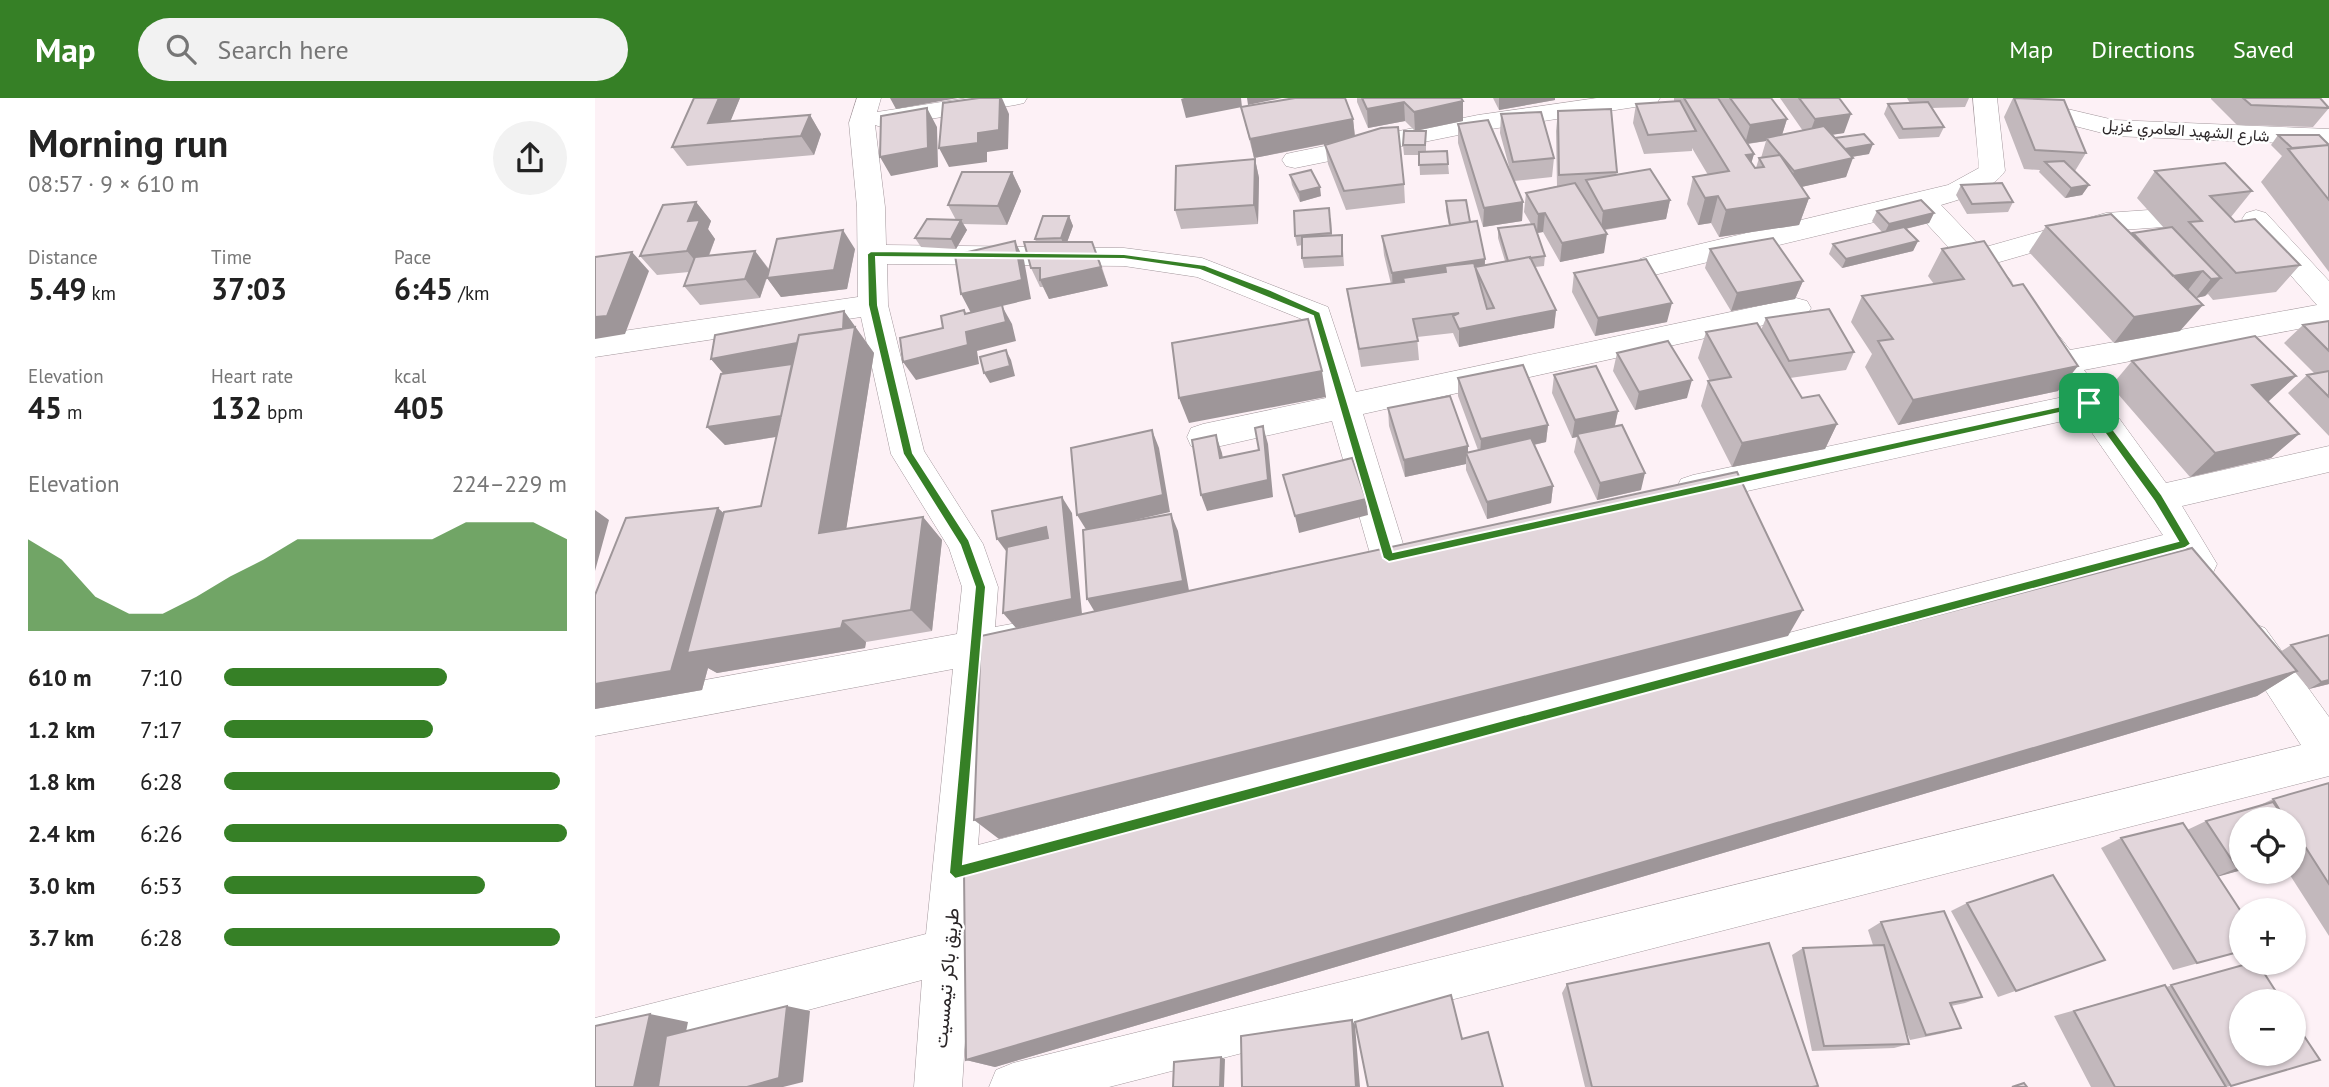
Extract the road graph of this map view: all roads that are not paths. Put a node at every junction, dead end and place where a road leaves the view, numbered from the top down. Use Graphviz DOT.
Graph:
graph roads {
  1 [pos="1015,98"];
  2 [pos="1463,98"];
  3 [pos="1648,98"];
  4 [pos="1985,98"];
  5 [pos="2004,98"];
  6 [pos="865,110"];
  7 [pos="1478,123"];
  8 [pos="2329,137"];
  9 [pos="1294,160"];
  10 [pos="1922,202"];
  11 [pos="2209,215"];
  12 [pos="2256,219"];
  13 [pos="871,254"];
  14 [pos="1978,259"];
  15 [pos="1650,266"];
  16 [pos="2329,300"];
  17 [pos="873,305"];
  18 [pos="1796,309"];
  19 [pos="2329,313"];
  20 [pos="595,346"];
  21 [pos="2063,363"];
  22 [pos="2089,403"];
  23 [pos="1346,406"];
  24 [pos="1203,437"];
  25 [pos="2329,459"];
  26 [pos="1667,495"];
  27 [pos="2158,498"];
  28 [pos="2185,544"];
  29 [pos="1389,558"];
  30 [pos="2215,587"];
  31 [pos="2238,620"];
  32 [pos="1056,632"];
  33 [pos="976,650"];
  34 [pos="595,718"];
  35 [pos="2329,751"];
  36 [pos="2329,757"];
  37 [pos="955,873"];
  38 [pos="947,951"];
  39 [pos="595,1042"];
  40 [pos="938,1087"];
  41 [pos="1013,1087"];
  1 -- 6 [label="street"];
  2 -- 7 [label="street"];
  3 -- 7 [label="street"];
  4 -- 10 [label="street"];
  5 -- 8 [label="street, شارع الشهيد العامري غزيل"];
  6 -- 13 [label="street, طريق باكر تيمسيت"];
  7 -- 9 [label="street"];
  10 -- 14 [label="street"];
  10 -- 15 [label="street"];
  11 -- 14 [label="street"];
  12 -- 16 [label="street"];
  13 -- 17 [label="street, طريق باكر تيمسيت"];
  13 -- 23 [label="street"];
  14 -- 21 [label="street"];
  17 -- 20 [label="street"];
  17 -- 33 [label="street, طريق باكر تيمسيت"];
  18 -- 23 [label="street"];
  19 -- 21 [label="street"];
  21 -- 22 [label="street"];
  22 -- 26 [label="street"];
  22 -- 27 [label="street"];
  23 -- 24 [label="street"];
  23 -- 29 [label="street"];
  25 -- 27 [label="street"];
  27 -- 28 [label="street"];
  28 -- 30 [label="street"];
  28 -- 37 [label="street"];
  31 -- 35 [label="street"];
  32 -- 33 [label="street"];
  33 -- 34 [label="street"];
  33 -- 37 [label="street, طريق باكر تيمسيت"];
  36 -- 41 [label="street"];
  37 -- 38 [label="street, طريق باكر تيمسيت"];
  38 -- 39 [label="street"];
  38 -- 40 [label="street, طريق باكر تيمسيت"];
}
